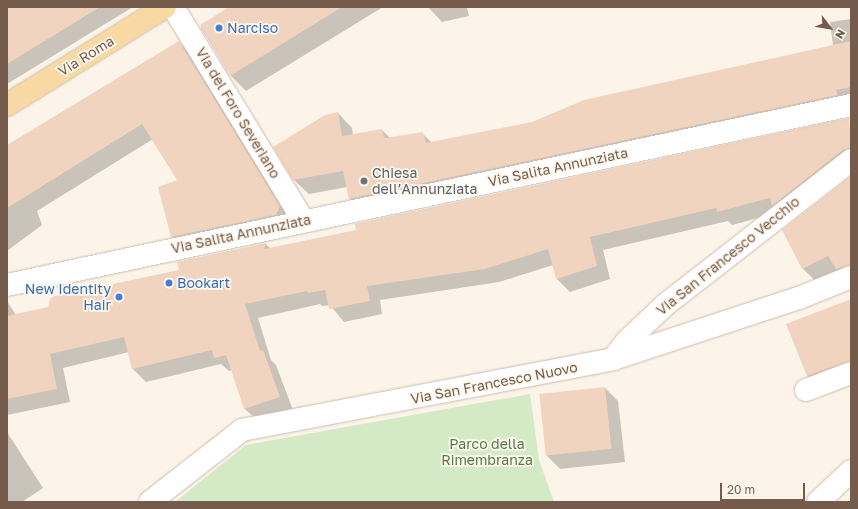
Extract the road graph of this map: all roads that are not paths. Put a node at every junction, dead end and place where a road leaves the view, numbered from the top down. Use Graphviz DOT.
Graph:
graph roads {
  1 [pos="165,7"];
  2 [pos="173,7"];
  3 [pos="7,105"];
  4 [pos="851,105"];
  5 [pos="851,160"];
  6 [pos="303,220"];
  7 [pos="851,277"];
  8 [pos="7,285"];
  9 [pos="613,359"];
  10 [pos="851,373"];
  11 [pos="806,390"];
  12 [pos="851,471"];
  13 [pos="150,502"];
  14 [pos="818,502"];
  1 -- 3 [label="main road, Via Roma"];
  2 -- 6 [label="street, Via del Foro Severiano"];
  4 -- 6 [label="street, Via Salita Annunziata"];
  5 -- 9 [label="street, Via San Francesco Vecchio"];
  6 -- 8 [label="street, Via Salita Annunziata"];
  7 -- 9 [label="street, Via San Francesco Nuovo"];
  9 -- 13 [label="street, Via San Francesco Nuovo"];
  10 -- 11 [label="street"];
  12 -- 14 [label="street"];
}
